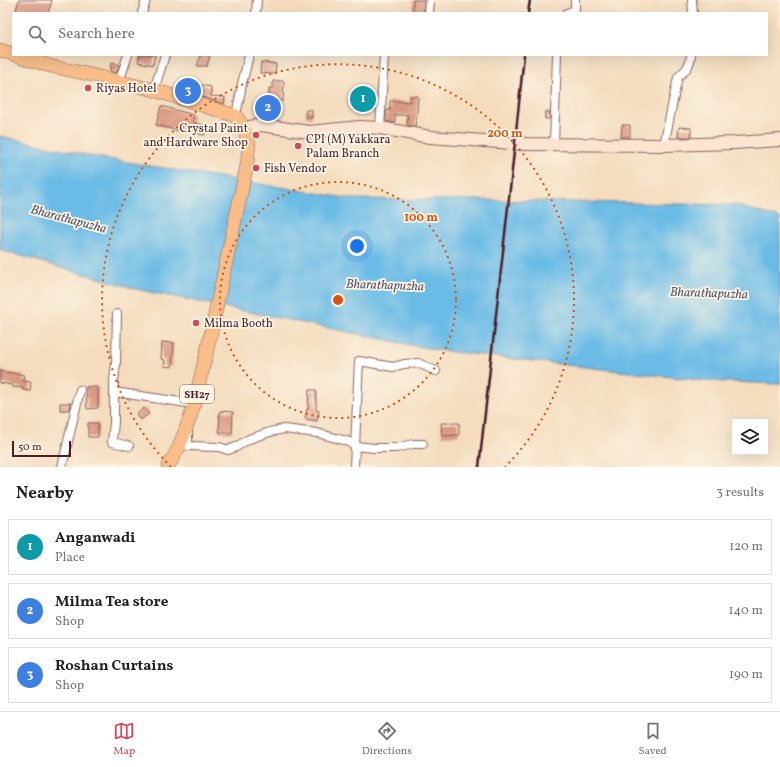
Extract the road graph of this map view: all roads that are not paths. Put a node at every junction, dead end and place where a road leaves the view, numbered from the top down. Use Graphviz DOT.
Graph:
graph roads {
  1 [pos="146,0"];
  2 [pos="257,0"];
  3 [pos="430,0"];
  4 [pos="575,0"];
  5 [pos="692,0"];
  6 [pos="142,12"];
  7 [pos="256,12"];
  8 [pos="429,12"];
  9 [pos="574,12"];
  10 [pos="692,12"];
  11 [pos="0,50"];
  12 [pos="12,54"];
  13 [pos="19,56"];
  14 [pos="128,56"];
  15 [pos="165,56"];
  16 [pos="249,56"];
  17 [pos="384,56"];
  18 [pos="556,56"];
  19 [pos="691,56"];
  20 [pos="119,82"];
  21 [pos="154,90"];
  22 [pos="236,116"];
  23 [pos="244,128"];
  24 [pos="380,128"];
  25 [pos="780,140"];
  26 [pos="554,144"];
  27 [pos="664,145"];
  28 [pos="117,314"];
  29 [pos="436,371"];
  30 [pos="80,390"];
  31 [pos="114,392"];
  32 [pos="194,404"];
  33 [pos="188,423"];
  34 [pos="422,444"];
  35 [pos="129,446"];
  36 [pos="355,446"];
  37 [pos="62,467"];
  38 [pos="168,467"];
  39 [pos="354,467"];
  1 -- 6 [label="street"];
  2 -- 7 [label="street"];
  3 -- 8 [label="street"];
  4 -- 9 [label="street"];
  5 -- 10 [label="street"];
  11 -- 12 [label="main road"];
  13 -- 20 [label="main road"];
  14 -- 20 [label="street"];
  15 -- 21 [label="street"];
  16 -- 22 [label="street"];
  17 -- 24 [label="street"];
  18 -- 26 [label="street"];
  19 -- 27 [label="street"];
  20 -- 21 [label="main road"];
  21 -- 22 [label="main road"];
  22 -- 23 [label="main road, SH27"];
  23 -- 24 [label="street"];
  23 -- 32 [label="main road, SH27"];
  24 -- 26 [label="street"];
  25 -- 27 [label="street"];
  26 -- 27 [label="street"];
  28 -- 31 [label="street"];
  29 -- 36 [label="street"];
  30 -- 37 [label="street"];
  31 -- 32 [label="street"];
  31 -- 35 [label="street"];
  32 -- 33 [label="main road, SH27"];
  33 -- 36 [label="street"];
  33 -- 38 [label="main road, SH27"];
  34 -- 36 [label="street"];
  36 -- 39 [label="street"];
}
